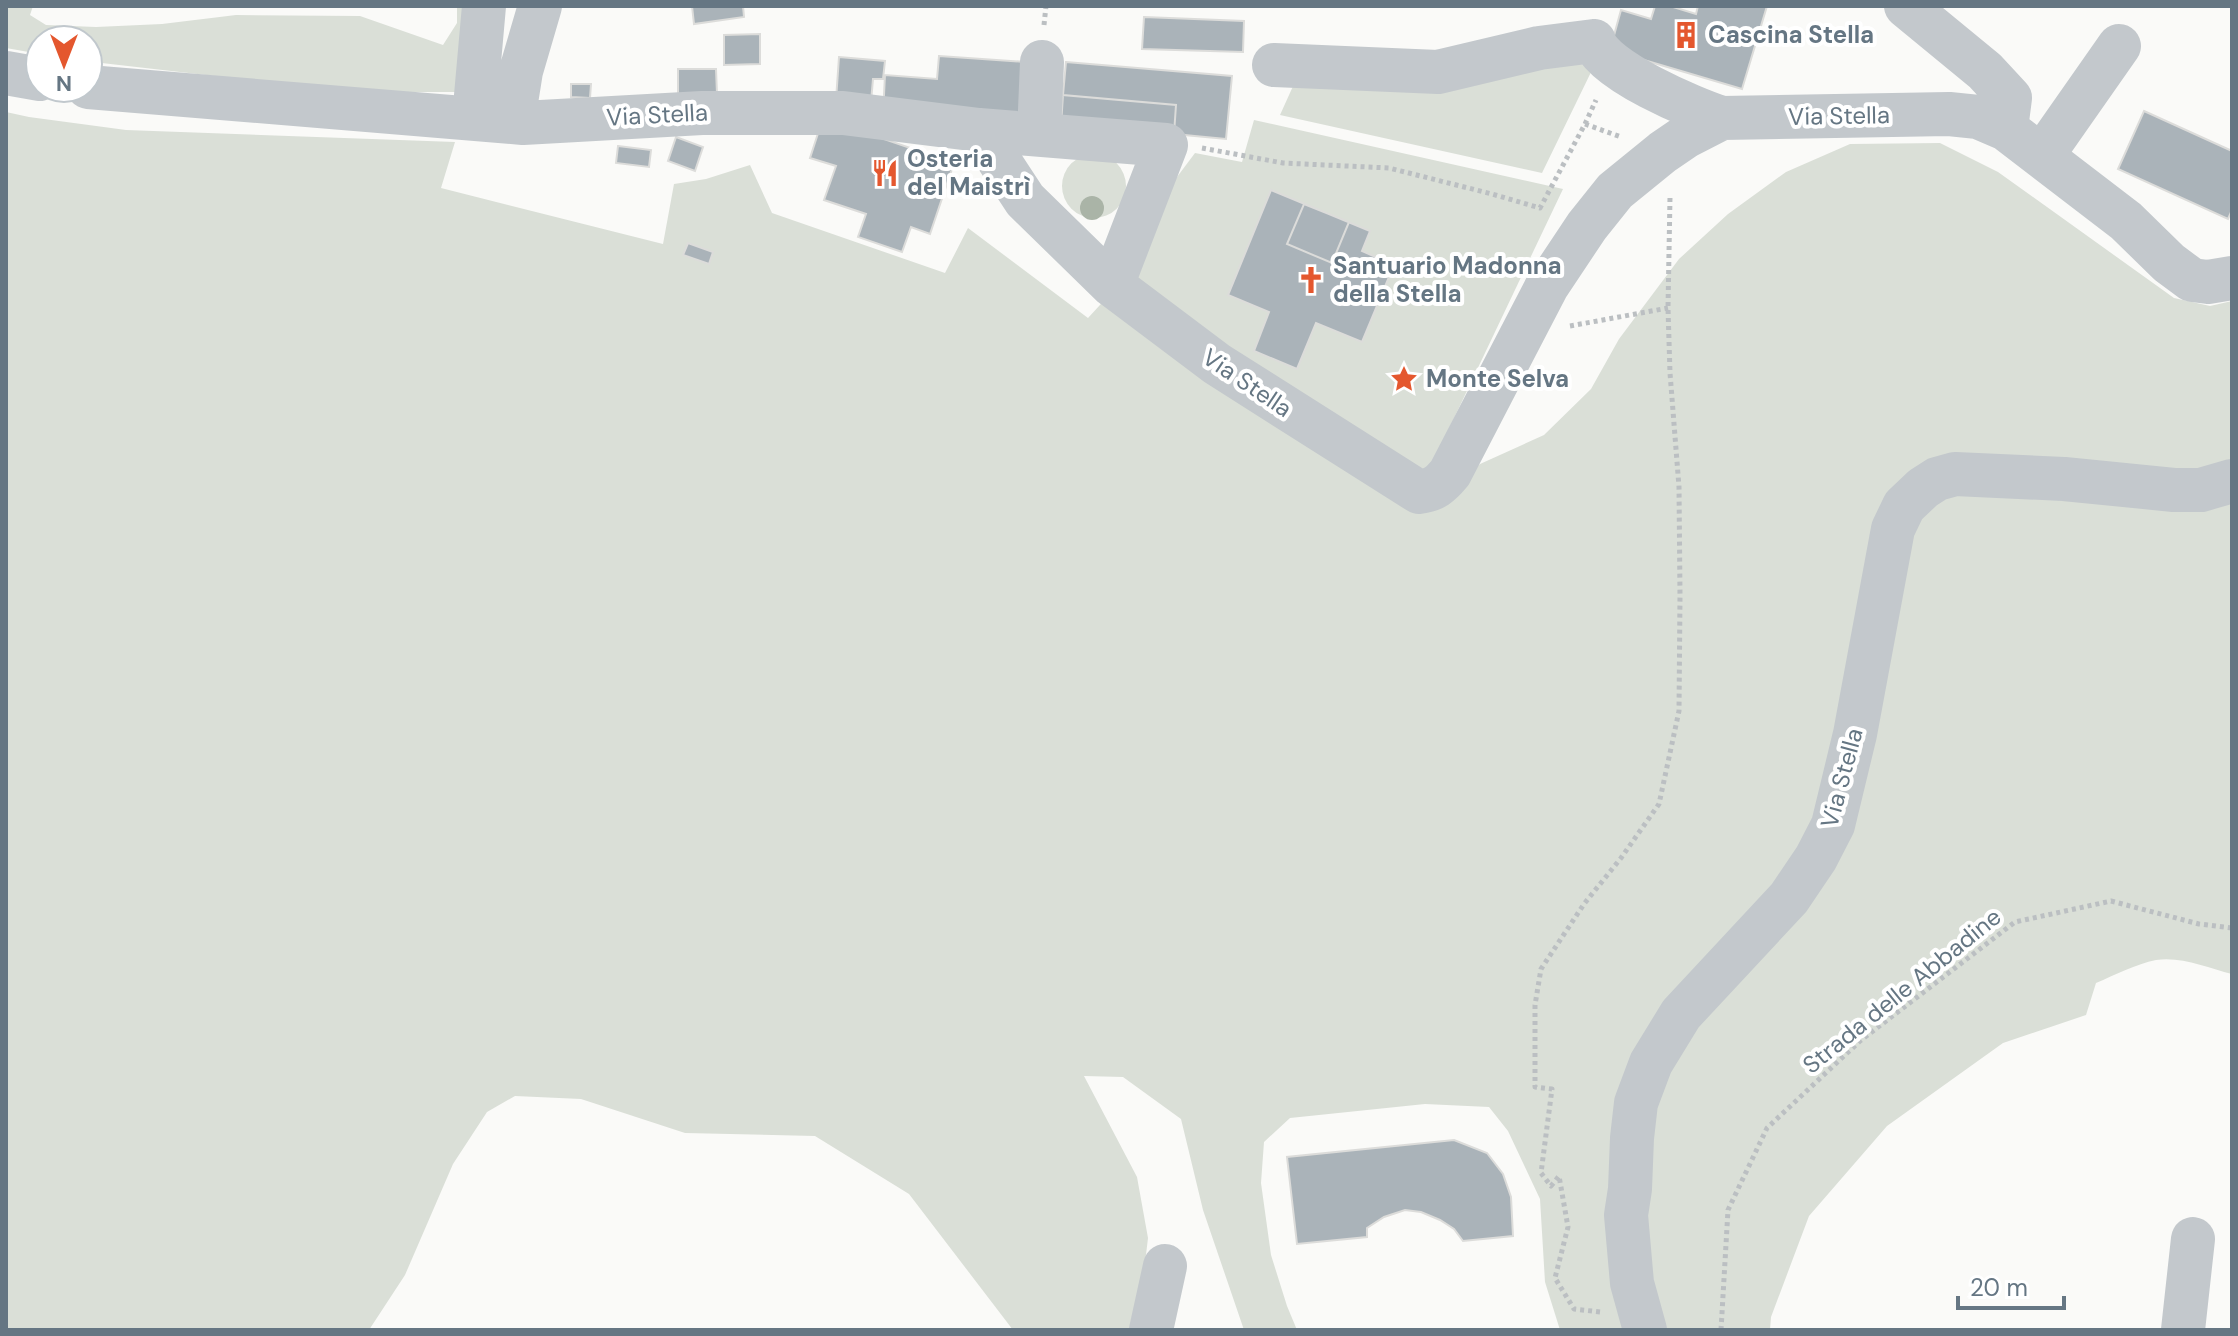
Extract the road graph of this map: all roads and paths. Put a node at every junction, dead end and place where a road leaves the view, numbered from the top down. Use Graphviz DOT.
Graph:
graph roads {
  1 [pos="484,6"];
  2 [pos="540,6"];
  3 [pos="1046,6"];
  4 [pos="1906,6"];
  5 [pos="1599,24"];
  6 [pos="2119,46"];
  7 [pos="1043,48"];
  8 [pos="1274,65"];
  9 [pos="104,88"];
  10 [pos="1722,118"];
  11 [pos="494,120"];
  12 [pos="2006,129"];
  13 [pos="979,130"];
  14 [pos="1039,134"];
  15 [pos="1198,147"];
  16 [pos="1663,152"];
  17 [pos="2042,156"];
  18 [pos="2232,278"];
  19 [pos="1112,285"];
  20 [pos="1668,308"];
  21 [pos="1519,341"];
  22 [pos="1376,436"];
  23 [pos="2232,481"];
  24 [pos="1414,489"];
  25 [pos="2232,928"];
  26 [pos="2193,1239"];
  27 [pos="1165,1266"];
  28 [pos="1606,1313"];
  29 [pos="1151,1330"];
  30 [pos="1645,1330"];
  31 [pos="1721,1330"];
  32 [pos="2183,1330"];
  1 -- 11 [label="street"];
  2 -- 11 [label="street"];
  3 -- 7 [label="path"];
  4 -- 12 [label="street"];
  5 -- 8 [label="street"];
  5 -- 10 [label="street"];
  6 -- 17 [label="street"];
  7 -- 14 [label="street"];
  9 -- 11 [label="street, Via Stella"];
  10 -- 12 [label="street, Via Stella"];
  10 -- 16 [label="street, Via Stella"];
  11 -- 13 [label="street, Via Stella"];
  12 -- 17 [label="street, Via Stella"];
  13 -- 14 [label="street"];
  13 -- 19 [label="street, Via Stella"];
  14 -- 19 [label="street"];
  15 -- 16 [label="path"];
  16 -- 20 [label="path"];
  16 -- 21 [label="street, Via Stella"];
  17 -- 18 [label="street, Via Stella"];
  19 -- 24 [label="street, Via Stella"];
  20 -- 21 [label="path"];
  20 -- 28 [label="path"];
  21 -- 24 [label="street, Via Stella"];
  22 -- 24 [label="street"];
  23 -- 30 [label="street, Via Stella"];
  25 -- 31 [label="path, Strada delle Abbadine"];
  26 -- 32 [label="street"];
  27 -- 29 [label="street"];
}
